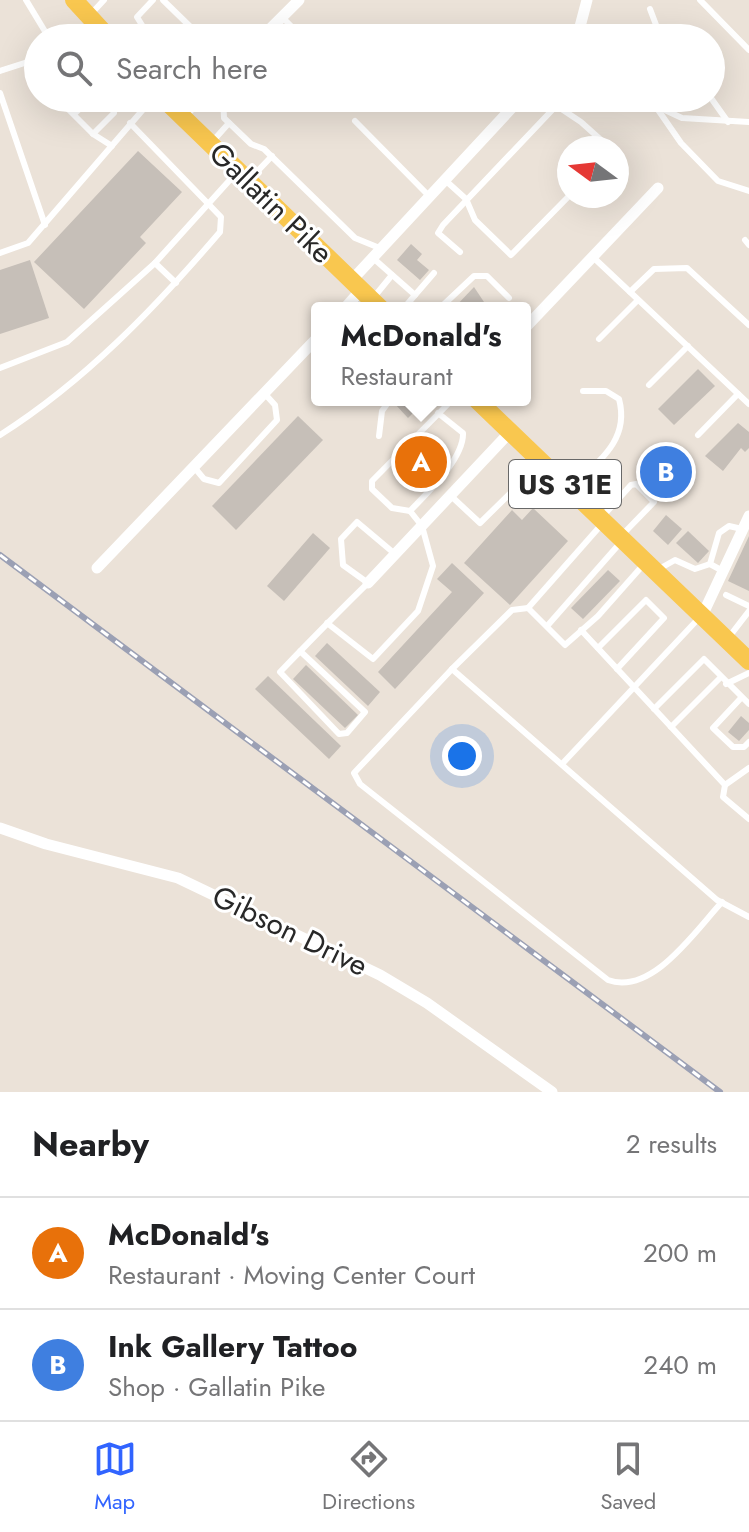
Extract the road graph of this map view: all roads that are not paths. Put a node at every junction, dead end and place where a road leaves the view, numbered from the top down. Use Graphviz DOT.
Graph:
graph roads {
  1 [pos="26,0"];
  2 [pos="74,0"];
  3 [pos="104,0"];
  4 [pos="153,0"];
  5 [pos="163,0"];
  6 [pos="299,0"];
  7 [pos="587,0"];
  8 [pos="700,0"];
  9 [pos="650,9"];
  10 [pos="89,17"];
  11 [pos="282,17"];
  12 [pos="41,24"];
  13 [pos="96,24"];
  14 [pos="141,24"];
  15 [pos="188,24"];
  16 [pos="275,24"];
  17 [pos="289,24"];
  18 [pos="582,24"];
  19 [pos="656,24"];
  20 [pos="724,24"];
  21 [pos="725,26"];
  22 [pos="749,50"];
  23 [pos="24,64"];
  24 [pos="0,71"];
  25 [pos="0,93"];
  26 [pos="114,112"];
  27 [pos="140,112"];
  28 [pos="176,112"];
  29 [pos="186,112"];
  30 [pos="224,112"];
  31 [pos="508,112"];
  32 [pos="550,112"];
  33 [pos="565,112"];
  34 [pos="660,112"];
  35 [pos="670,112"];
  36 [pos="721,112"];
  37 [pos="74,114"];
  38 [pos="181,117"];
  39 [pos="355,121"];
  40 [pos="728,122"];
  41 [pos="749,122"];
  42 [pos="130,123"];
  43 [pos="229,123"];
  44 [pos="93,134"];
  45 [pos="597,136"];
  46 [pos="210,145"];
  47 [pos="112,146"];
  48 [pos="272,156"];
  49 [pos="243,176"];
  50 [pos="445,180"];
  51 [pos="658,188"];
  52 [pos="749,191"];
  53 [pos="430,197"];
  54 [pos="466,199"];
  55 [pos="208,204"];
  56 [pos="557,208"];
  57 [pos="45,225"];
  58 [pos="460,252"];
  59 [pos="0,253"];
  60 [pos="377,253"];
  61 [pos="594,258"];
  62 [pos="155,263"];
  63 [pos="434,273"];
  64 [pos="392,275"];
  65 [pos="176,283"];
  66 [pos="630,292"];
  67 [pos="366,295"];
  68 [pos="415,295"];
  69 [pos="509,298"];
  70 [pos="638,300"];
  71 [pos="409,302"];
  72 [pos="446,302"];
  73 [pos="531,322"];
  74 [pos="749,325"];
  75 [pos="599,339"];
  76 [pos="311,344"];
  77 [pos="688,346"];
  78 [pos="0,368"];
  79 [pos="649,385"];
  80 [pos="583,391"];
  81 [pos="265,394"];
  82 [pos="738,394"];
  83 [pos="749,404"];
  84 [pos="386,406"];
  85 [pos="446,406"];
  86 [pos="483,406"];
  87 [pos="438,413"];
  88 [pos="510,432"];
  89 [pos="0,435"];
  90 [pos="698,435"];
  91 [pos="379,436"];
  92 [pos="542,462"];
  93 [pos="194,467"];
  94 [pos="447,468"];
  95 [pos="462,483"];
  96 [pos="570,489"];
  97 [pos="450,495"];
  98 [pos="410,511"];
  99 [pos="603,520"];
  100 [pos="747,522"];
  101 [pos="422,526"];
  102 [pos="622,538"];
  103 [pos="395,554"];
  104 [pos="651,566"];
  105 [pos="716,567"];
  106 [pos="97,568"];
  107 [pos="368,583"];
  108 [pos="726,595"];
  109 [pos="528,608"];
  110 [pos="749,609"];
  111 [pos="702,616"];
  112 [pos="327,623"];
  113 [pos="548,625"];
  114 [pos="581,630"];
  115 [pos="727,639"];
  116 [pos="598,648"];
  117 [pos="300,651"];
  118 [pos="749,661"];
  119 [pos="452,669"];
  120 [pos="617,669"];
  121 [pos="749,673"];
  122 [pos="723,681"];
  123 [pos="636,688"];
  124 [pos="741,698"];
  125 [pos="749,705"];
  126 [pos="654,709"];
  127 [pos="671,727"];
  128 [pos="749,742"];
  129 [pos="562,764"];
  130 [pos="749,768"];
  131 [pos="725,785"];
  132 [pos="749,819"];
  133 [pos="0,828"];
  134 [pos="722,902"];
  135 [pos="749,917"];
  136 [pos="552,1092"];
  1 -- 12 [label="lane"];
  2 -- 10 [label="main road"];
  3 -- 10 [label="lane"];
  4 -- 14 [label="lane"];
  5 -- 15 [label="lane"];
  6 -- 11 [label="street"];
  7 -- 18 [label="street"];
  8 -- 20 [label="lane"];
  9 -- 19 [label="lane"];
  10 -- 13 [label="main road"];
  11 -- 16 [label="street"];
  11 -- 17 [label="lane"];
  21 -- 22 [label="lane"];
  23 -- 24 [label="lane"];
  25 -- 57 [label="lane"];
  26 -- 44 [label="lane"];
  27 -- 42 [label="lane"];
  28 -- 38 [label="main road, Gallatin Pike"];
  29 -- 38 [label="street"];
  30 -- 43 [label="lane"];
  31 -- 50 [label="street"];
  32 -- 54 [label="lane"];
  33 -- 45 [label="lane"];
  34 -- 52 [label="lane"];
  35 -- 40 [label="lane"];
  36 -- 40 [label="lane"];
  37 -- 44 [label="lane"];
  38 -- 46 [label="main road, Gallatin Pike"];
  39 -- 53 [label="lane"];
  40 -- 41 [label="lane"];
  42 -- 47 [label="lane"];
  42 -- 55 [label="lane"];
  43 -- 46 [label="lane"];
  43 -- 48 [label="lane"];
  44 -- 47 [label="lane"];
  46 -- 49 [label="main road, Gallatin Pike"];
  47 -- 57 [label="lane"];
  48 -- 49 [label="lane"];
  48 -- 60 [label="lane"];
  49 -- 55 [label="lane"];
  49 -- 67 [label="main road, Gallatin Pike"];
  50 -- 53 [label="street"];
  50 -- 54 [label="lane"];
  51 -- 61 [label="street"];
  53 -- 60 [label="street"];
  54 -- 56 [label="lane"];
  54 -- 58 [label="lane"];
  55 -- 62 [label="lane"];
  55 -- 65 [label="lane"];
  57 -- 59 [label="lane"];
  60 -- 64 [label="lane"];
  60 -- 67 [label="street"];
  61 -- 66 [label="lane"];
  61 -- 73 [label="street"];
  62 -- 65 [label="lane"];
  62 -- 78 [label="lane"];
  63 -- 68 [label="lane"];
  64 -- 67 [label="lane"];
  64 -- 68 [label="lane"];
  65 -- 89 [label="lane"];
  66 -- 70 [label="lane"];
  66 -- 74 [label="lane"];
  68 -- 71 [label="lane"];
  69 -- 72 [label="lane"];
  70 -- 75 [label="lane"];
  70 -- 77 [label="lane"];
  76 -- 81 [label="street"];
  77 -- 79 [label="lane"];
  77 -- 82 [label="lane"];
  80 -- 96 [label="lane"];
  81 -- 93 [label="street"];
  81 -- 93 [label="lane"];
  82 -- 83 [label="lane"];
  82 -- 90 [label="lane"];
  84 -- 91 [label="lane"];
  85 -- 87 [label="lane"];
  86 -- 88 [label="main road, US 31E"];
  87 -- 94 [label="lane"];
  87 -- 98 [label="lane"];
  88 -- 92 [label="main road, US 31E"];
  88 -- 95 [label="street"];
  92 -- 96 [label="main road, US 31E"];
  92 -- 97 [label="lane"];
  93 -- 106 [label="street"];
  94 -- 95 [label="lane"];
  94 -- 98 [label="lane"];
  95 -- 97 [label="street"];
  96 -- 99 [label="main road, US 31E"];
  97 -- 101 [label="street"];
  98 -- 101 [label="lane"];
  99 -- 102 [label="main road, US 31E"];
  99 -- 102 [label="lane"];
  99 -- 109 [label="lane"];
  100 -- 105 [label="street"];
  100 -- 105 [label="lane"];
  101 -- 103 [label="street"];
  101 -- 112 [label="lane"];
  102 -- 104 [label="main road, US 31E"];
  102 -- 113 [label="lane"];
  103 -- 107 [label="street"];
  103 -- 107 [label="lane"];
  104 -- 105 [label="lane"];
  104 -- 111 [label="main road, US 31E"];
  104 -- 114 [label="lane"];
  105 -- 111 [label="street"];
  107 -- 112 [label="lane"];
  108 -- 110 [label="lane"];
  109 -- 113 [label="lane"];
  109 -- 119 [label="lane"];
  110 -- 115 [label="lane"];
  111 -- 115 [label="main road, US 31E"];
  111 -- 123 [label="lane"];
  112 -- 117 [label="lane"];
  113 -- 114 [label="lane"];
  114 -- 116 [label="lane"];
  115 -- 118 [label="main road, US 31E"];
  116 -- 120 [label="lane"];
  116 -- 120 [label="lane"];
  117 -- 117 [label="lane"];
  119 -- 129 [label="lane"];
  119 -- 134 [label="lane"];
  120 -- 123 [label="lane"];
  121 -- 122 [label="lane"];
  122 -- 124 [label="lane"];
  122 -- 126 [label="lane"];
  122 -- 127 [label="lane"];
  123 -- 126 [label="lane"];
  123 -- 129 [label="lane"];
  124 -- 125 [label="lane"];
  124 -- 128 [label="lane"];
  126 -- 127 [label="lane"];
  127 -- 131 [label="lane"];
  129 -- 134 [label="lane"];
  130 -- 131 [label="lane"];
  131 -- 132 [label="lane"];
  133 -- 136 [label="street, Gibson Drive"];
  134 -- 135 [label="lane"];
}
